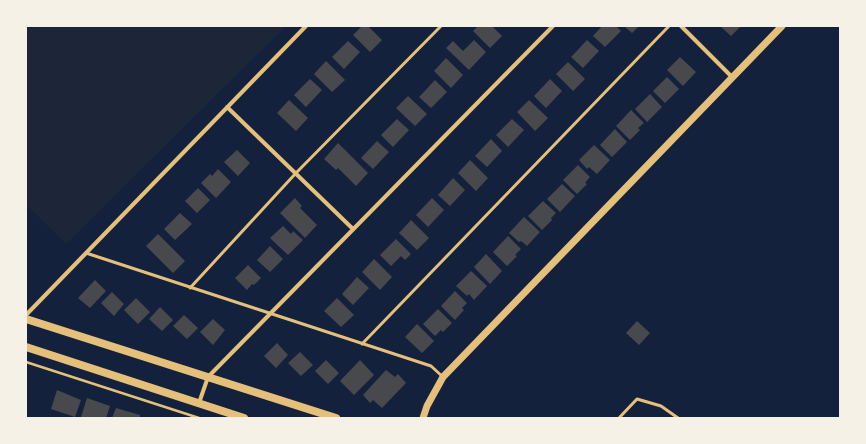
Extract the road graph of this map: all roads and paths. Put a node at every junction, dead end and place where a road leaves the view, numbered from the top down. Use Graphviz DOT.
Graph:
graph roads {
  1 [pos="306,26"];
  2 [pos="441,26"];
  3 [pos="553,26"];
  4 [pos="669,26"];
  5 [pos="681,26"];
  6 [pos="782,26"];
  7 [pos="732,77"];
  8 [pos="227,107"];
  9 [pos="296,174"];
  10 [pos="353,229"];
  11 [pos="86,253"];
  12 [pos="190,288"];
  13 [pos="269,314"];
  14 [pos="26,315"];
  15 [pos="26,319"];
  16 [pos="362,344"];
  17 [pos="26,347"];
  18 [pos="26,362"];
  19 [pos="208,377"];
  20 [pos="443,377"];
  21 [pos="199,404"];
  22 [pos="199,418"];
  23 [pos="244,418"];
  24 [pos="336,418"];
  25 [pos="423,418"];
  26 [pos="619,418"];
  27 [pos="678,418"];
  1 -- 8 [label="street"];
  2 -- 9 [label="lane"];
  3 -- 10 [label="street"];
  4 -- 16 [label="lane"];
  5 -- 7 [label="street"];
  6 -- 7 [label="street"];
  7 -- 20 [label="street"];
  8 -- 9 [label="street"];
  8 -- 11 [label="street"];
  9 -- 10 [label="street"];
  9 -- 12 [label="lane"];
  10 -- 13 [label="street"];
  11 -- 12 [label="lane"];
  11 -- 14 [label="street"];
  12 -- 13 [label="lane"];
  13 -- 16 [label="lane"];
  13 -- 19 [label="street"];
  15 -- 19 [label="main road"];
  16 -- 20 [label="lane"];
  17 -- 21 [label="main road"];
  18 -- 22 [label="path"];
  19 -- 21 [label="street"];
  19 -- 24 [label="main road"];
  20 -- 25 [label="street"];
  21 -- 23 [label="main road"];
  26 -- 27 [label="lane"];
}
